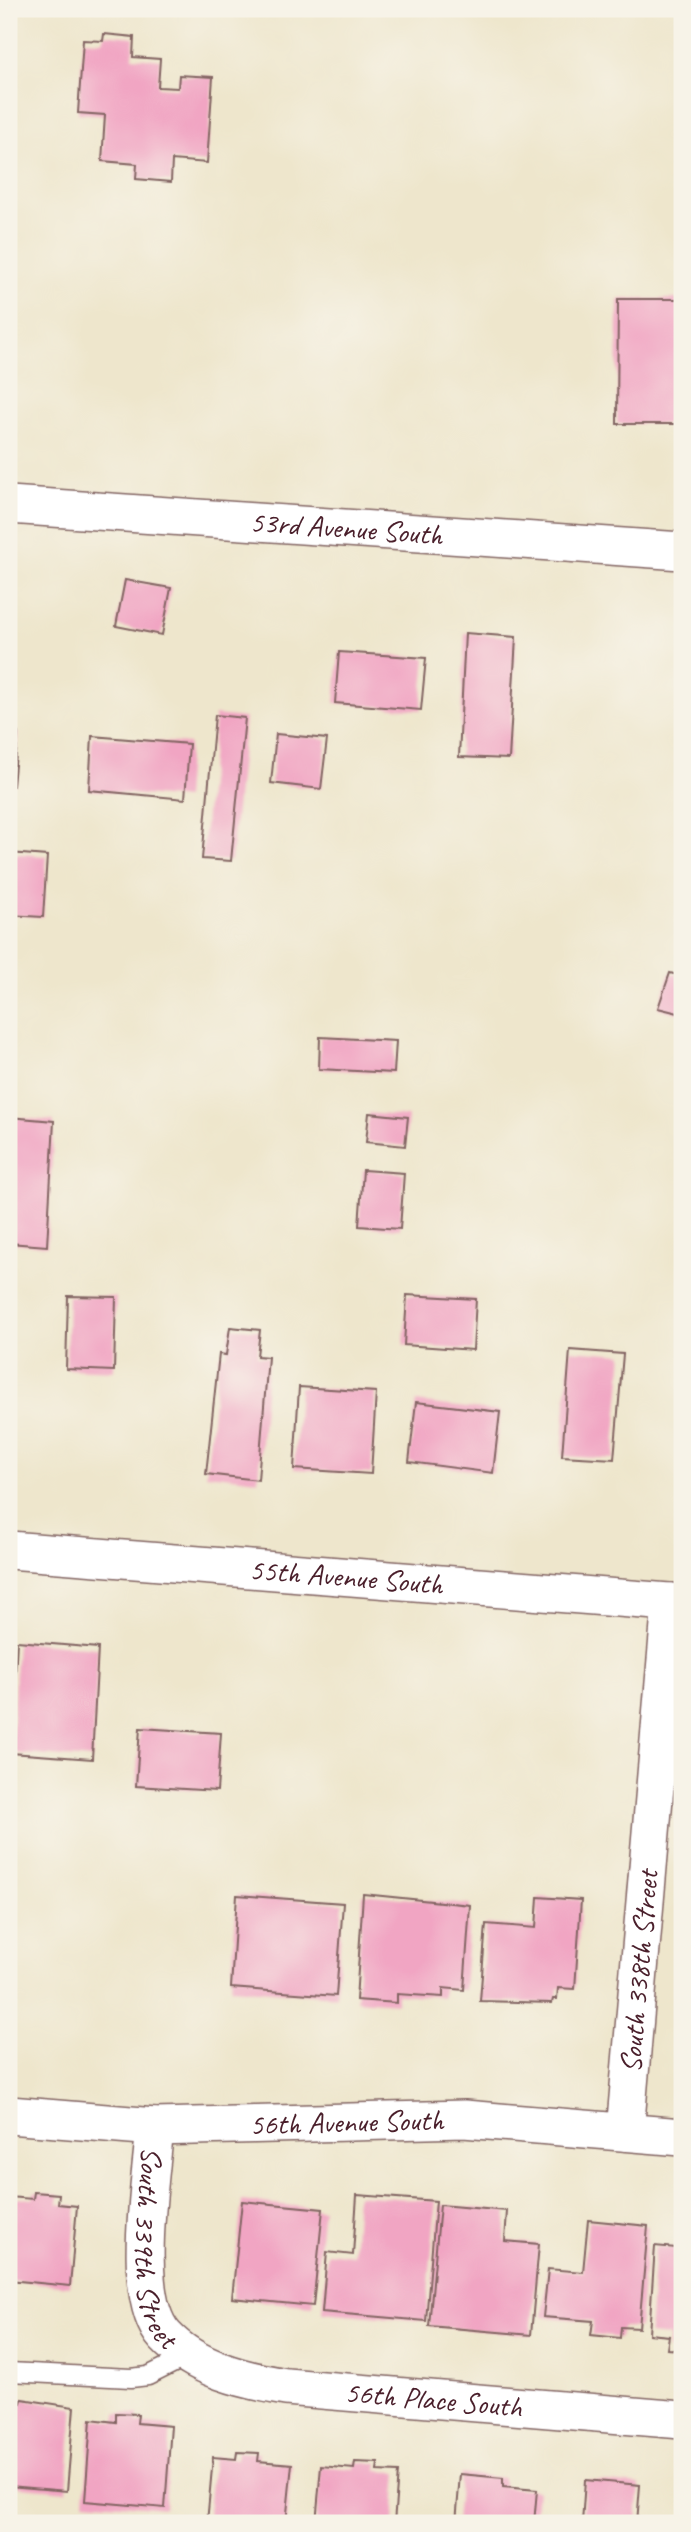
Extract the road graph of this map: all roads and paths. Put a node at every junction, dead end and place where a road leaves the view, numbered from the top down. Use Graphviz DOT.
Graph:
graph roads {
  1 [pos="9,505"];
  2 [pos="682,551"];
  3 [pos="9,1550"];
  4 [pos="677,1602"];
  5 [pos="9,2115"];
  6 [pos="155,2127"];
  7 [pos="625,2132"];
  8 [pos="682,2137"];
  9 [pos="190,2355"];
  10 [pos="9,2372"];
  11 [pos="682,2420"];
  1 -- 2 [label="street, 53rd Avenue South"];
  3 -- 4 [label="street, 55th Avenue South"];
  4 -- 7 [label="street, South 338th Street"];
  5 -- 6 [label="street, 56th Avenue South"];
  6 -- 7 [label="street, 56th Avenue South"];
  6 -- 9 [label="street, South 339th Street"];
  7 -- 8 [label="street, 56th Avenue South"];
  9 -- 10 [label="lane"];
  9 -- 11 [label="street, 56th Place South"];
}
